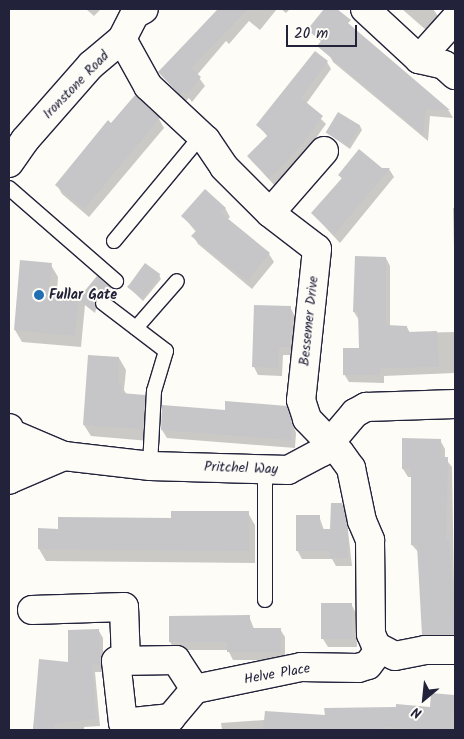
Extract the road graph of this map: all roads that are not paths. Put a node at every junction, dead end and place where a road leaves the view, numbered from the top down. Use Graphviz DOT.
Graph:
graph roads {
  1 [pos="144,9"];
  2 [pos="366,9"];
  3 [pos="455,19"];
  4 [pos="122,39"];
  5 [pos="420,59"];
  6 [pos="455,75"];
  7 [pos="201,136"];
  8 [pos="324,151"];
  9 [pos="9,163"];
  10 [pos="9,188"];
  11 [pos="270,213"];
  12 [pos="114,241"];
  13 [pos="116,281"];
  14 [pos="177,281"];
  15 [pos="103,303"];
  16 [pos="136,328"];
  17 [pos="455,404"];
  18 [pos="11,431"];
  19 [pos="330,443"];
  20 [pos="64,456"];
  21 [pos="150,466"];
  22 [pos="265,469"];
  23 [pos="9,480"];
  24 [pos="266,600"];
  25 [pos="32,610"];
  26 [pos="380,649"];
  27 [pos="455,650"];
  28 [pos="126,661"];
  29 [pos="195,688"];
  1 -- 4 [label="street, Ironstone Road"];
  2 -- 5 [label="street"];
  3 -- 5 [label="street"];
  4 -- 7 [label="street, Bessemer Drive"];
  4 -- 9 [label="street, Ironstone Road"];
  5 -- 6 [label="street"];
  7 -- 11 [label="street, Bessemer Drive"];
  7 -- 12 [label="lane"];
  8 -- 11 [label="street"];
  10 -- 13 [label="lane"];
  11 -- 19 [label="street, Bessemer Drive"];
  14 -- 16 [label="lane"];
  15 -- 16 [label="lane"];
  16 -- 21 [label="lane"];
  17 -- 19 [label="street, Pritchel Way"];
  18 -- 20 [label="street, Pritchel Way"];
  18 -- 23 [label="street"];
  19 -- 22 [label="street, Pritchel Way"];
  19 -- 26 [label="street"];
  20 -- 21 [label="street, Pritchel Way"];
  20 -- 23 [label="street, Pritchel Way"];
  21 -- 22 [label="street, Pritchel Way"];
  22 -- 24 [label="lane"];
  25 -- 28 [label="street"];
  26 -- 27 [label="street"];
  26 -- 29 [label="street, Helve Place"];
  28 -- 29 [label="street"];
  28 -- 29 [label="street"];
}
